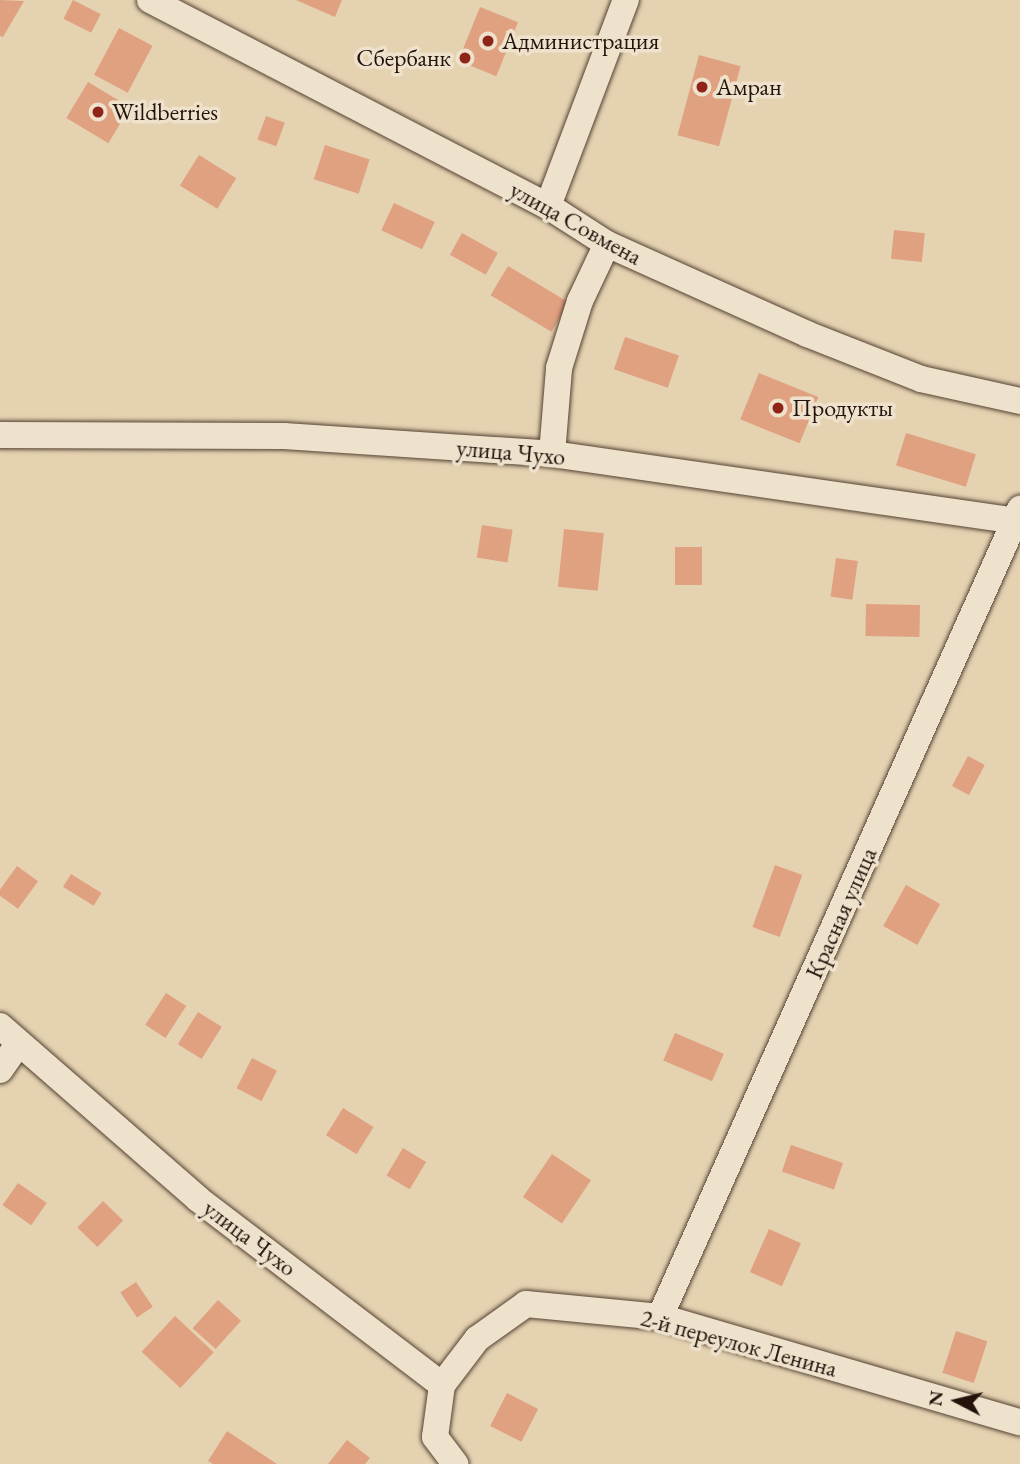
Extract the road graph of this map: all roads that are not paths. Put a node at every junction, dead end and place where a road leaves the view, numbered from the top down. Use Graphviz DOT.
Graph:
graph roads {
  1 [pos="149,0"];
  2 [pos="626,0"];
  3 [pos="548,206"];
  4 [pos="607,244"];
  5 [pos="1020,401"];
  6 [pos="0,435"];
  7 [pos="552,454"];
  8 [pos="1018,515"];
  9 [pos="10,1034"];
  10 [pos="0,1070"];
  11 [pos="660,1317"];
  12 [pos="442,1385"];
  13 [pos="1020,1422"];
  14 [pos="455,1464"];
  1 -- 3 [label="street, улица Совмена"];
  2 -- 3 [label="street"];
  3 -- 4 [label="street, улица Совмена"];
  4 -- 5 [label="street, улица Совмена"];
  4 -- 7 [label="street"];
  6 -- 7 [label="street, улица Чухо"];
  7 -- 8 [label="street, улица Чухо"];
  8 -- 11 [label="street, Красная улица"];
  9 -- 10 [label="street"];
  9 -- 12 [label="street, улица Чухо"];
  11 -- 12 [label="street, 2-й переулок Ленина"];
  11 -- 13 [label="street, 2-й переулок Ленина"];
  12 -- 14 [label="street"];
}
